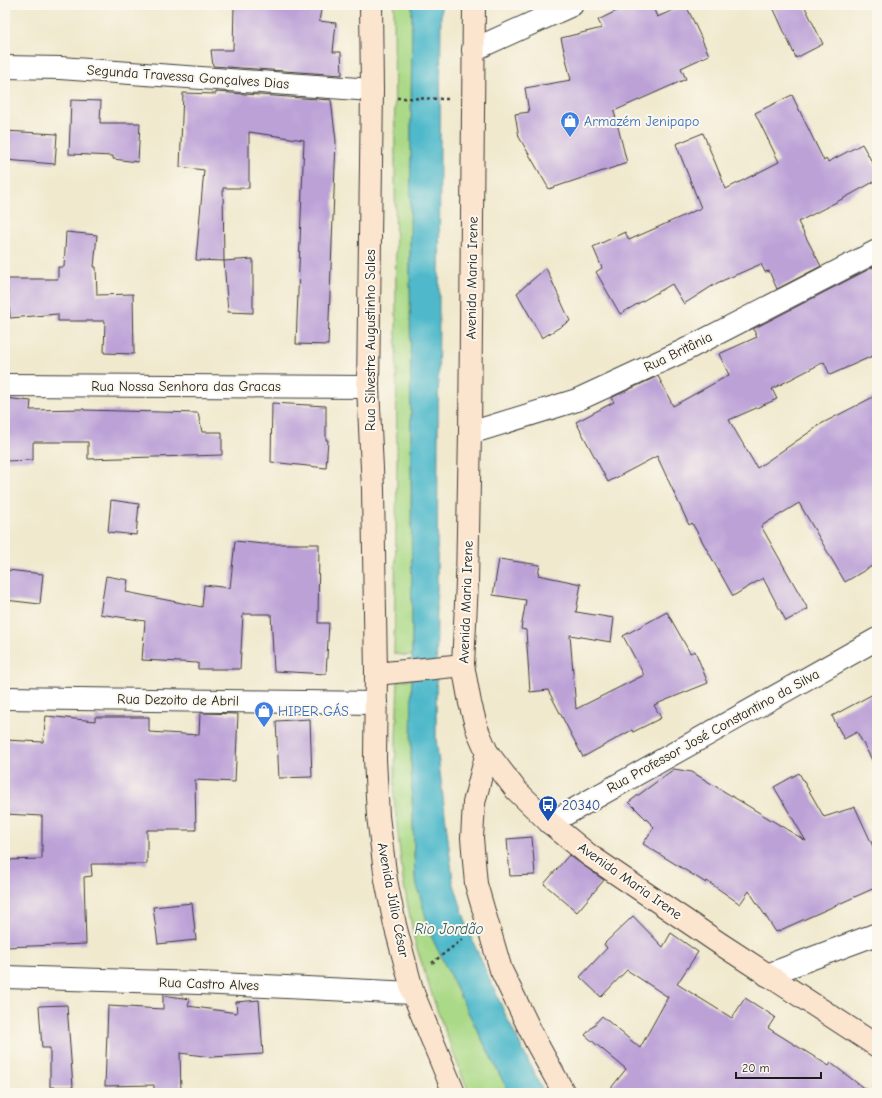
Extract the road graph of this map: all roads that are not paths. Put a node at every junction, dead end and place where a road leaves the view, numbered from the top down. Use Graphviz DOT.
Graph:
graph roads {
  1 [pos="370,5"];
  2 [pos="474,5"];
  3 [pos="572,5"];
  4 [pos="473,50"];
  5 [pos="5,67"];
  6 [pos="372,90"];
  7 [pos="877,251"];
  8 [pos="5,385"];
  9 [pos="368,387"];
  10 [pos="470,433"];
  11 [pos="877,639"];
  12 [pos="457,665"];
  13 [pos="382,674"];
  14 [pos="5,698"];
  15 [pos="376,703"];
  16 [pos="487,752"];
  17 [pos="550,823"];
  18 [pos="877,934"];
  19 [pos="767,975"];
  20 [pos="5,977"];
  21 [pos="413,993"];
  22 [pos="877,1046"];
  23 [pos="454,1093"];
  24 [pos="564,1093"];
  1 -- 6 [label="street, Rua Silvestre Augustinho Sales"];
  2 -- 4 [label="street, Avenida Maria Irene"];
  3 -- 4 [label="street"];
  4 -- 10 [label="street, Avenida Maria Irene"];
  5 -- 6 [label="street, Segunda Travessa Gonçalves Dias"];
  6 -- 9 [label="street, Rua Silvestre Augustinho Sales"];
  7 -- 10 [label="street, Rua Britânia"];
  8 -- 9 [label="street, Rua Nossa Senhora das Gracas"];
  9 -- 13 [label="street, Rua Silvestre Augustinho Sales"];
  10 -- 12 [label="street, Avenida Maria Irene"];
  11 -- 17 [label="street, Rua Professor José Constantino da Silva"];
  12 -- 13 [label="street"];
  12 -- 16 [label="street, Avenida Maria Irene"];
  13 -- 15 [label="street, Avenida Júlio César"];
  14 -- 15 [label="street, Rua Dezoito de Abril"];
  15 -- 21 [label="street, Avenida Júlio César"];
  16 -- 17 [label="street, Avenida Maria Irene"];
  16 -- 24 [label="street"];
  17 -- 19 [label="street, Avenida Maria Irene"];
  18 -- 19 [label="street"];
  19 -- 22 [label="street, Avenida Maria Irene"];
  20 -- 21 [label="street, Rua Castro Alves"];
  21 -- 23 [label="street, Avenida Júlio César"];
}
